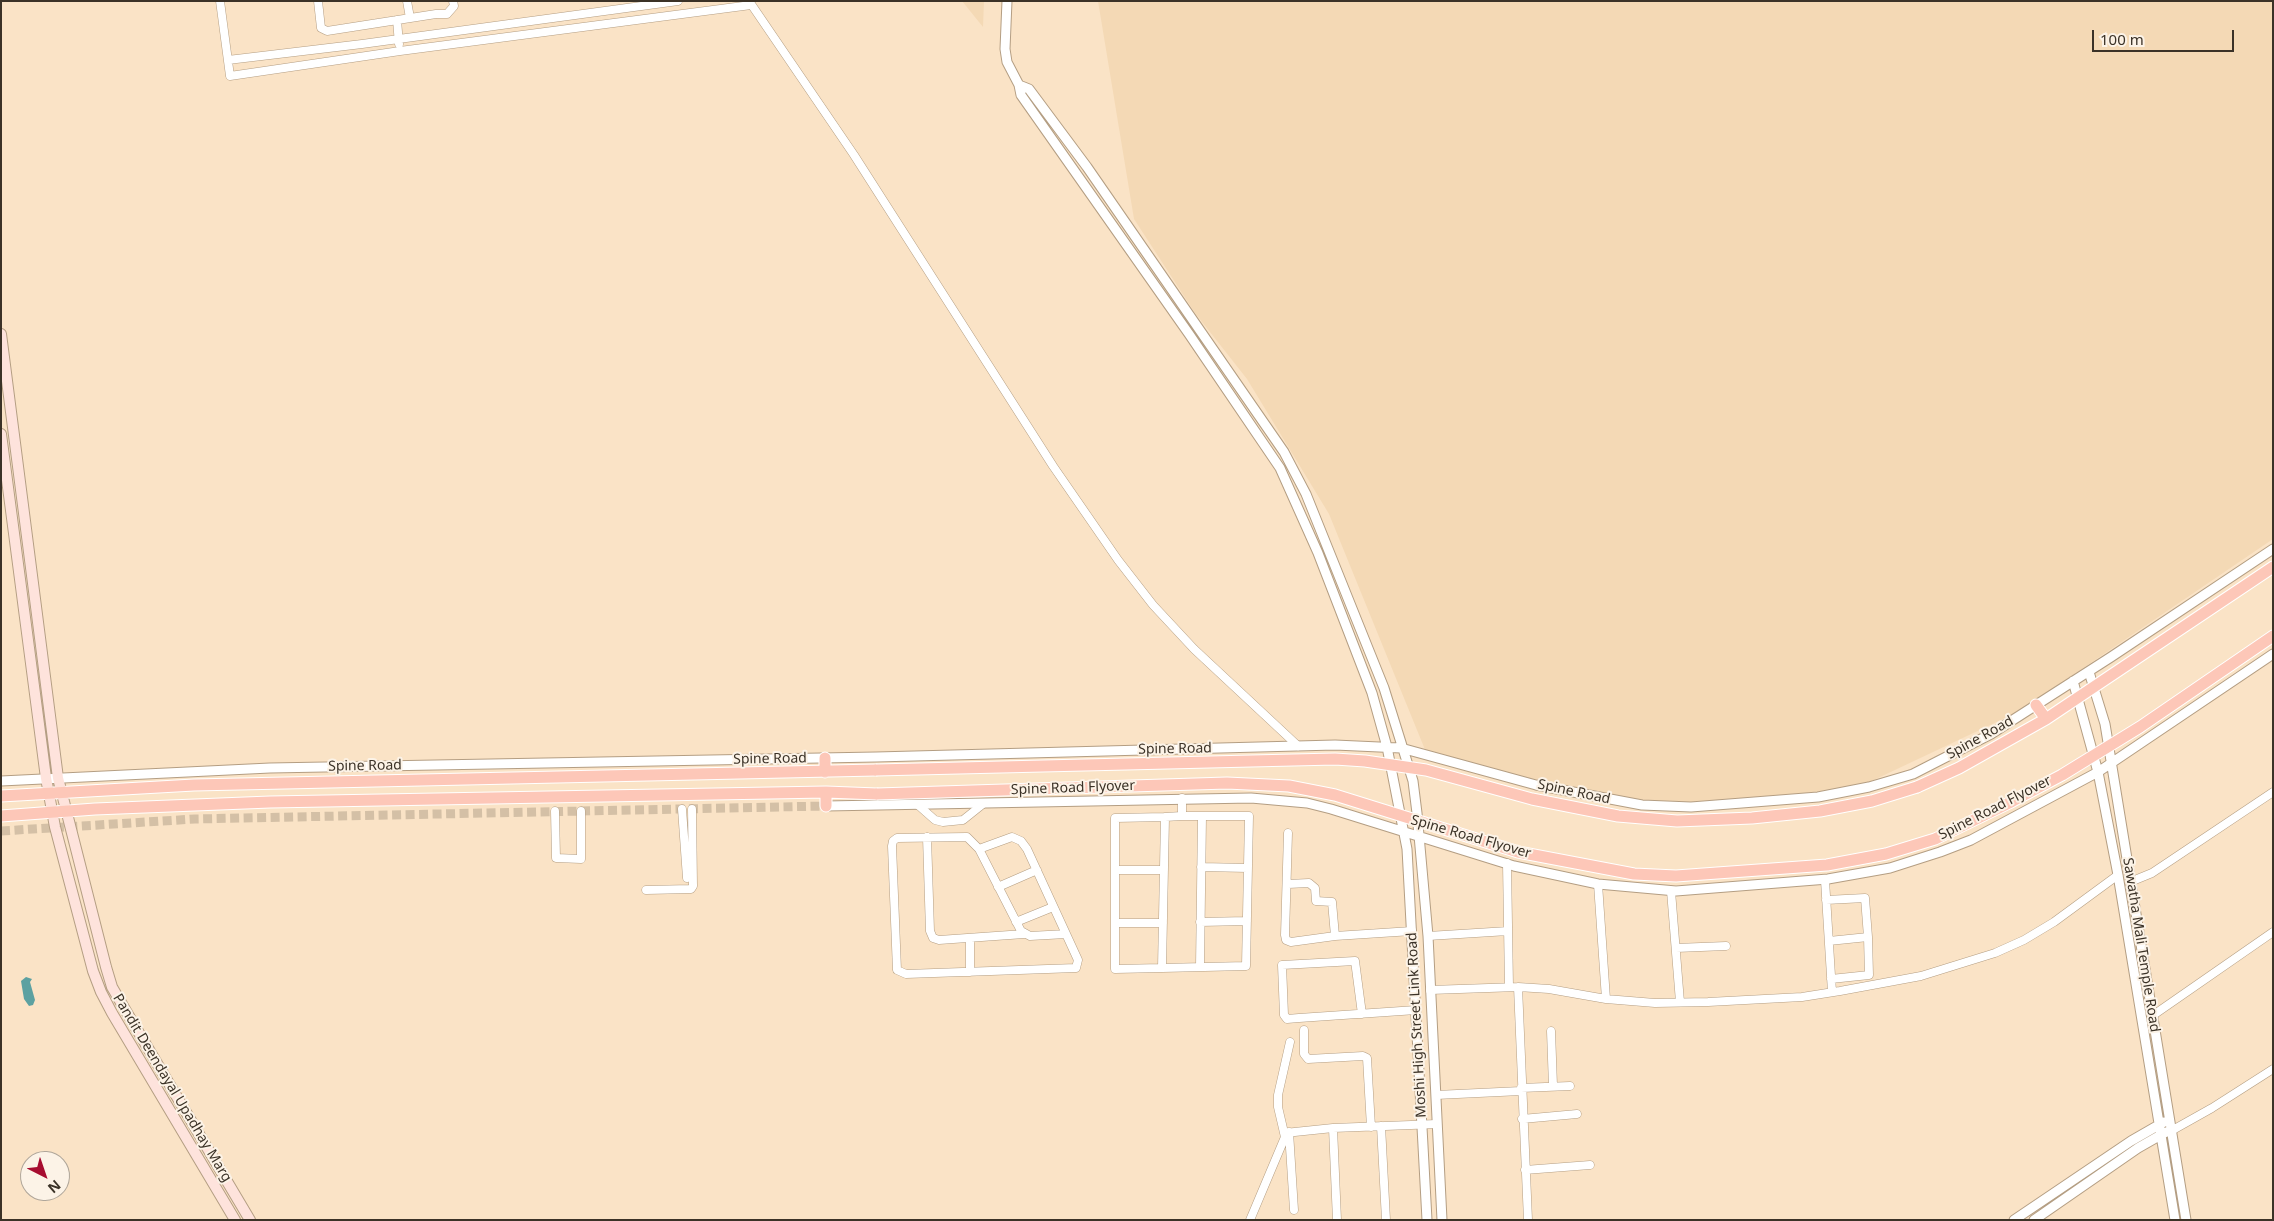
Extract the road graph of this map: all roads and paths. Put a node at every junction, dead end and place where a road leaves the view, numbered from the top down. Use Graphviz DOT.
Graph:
graph roads {
  1 [pos="220,1"];
  2 [pos="318,1"];
  3 [pos="407,1"];
  4 [pos="453,1"];
  5 [pos="678,1"];
  6 [pos="1007,1"];
  7 [pos="750,3"];
  8 [pos="410,18"];
  9 [pos="397,20"];
  10 [pos="398,39"];
  11 [pos="400,51"];
  12 [pos="228,60"];
  13 [pos="1020,85"];
  14 [pos="1174,291"];
  15 [pos="1164,299"];
  16 [pos="1,334"];
  17 [pos="1,434"];
  18 [pos="2273,548"];
  19 [pos="2273,567"];
  20 [pos="2273,636"];
  21 [pos="2273,654"];
  22 [pos="2089,672"];
  23 [pos="2073,681"];
  24 [pos="2094,688"];
  25 [pos="2080,698"];
  26 [pos="2036,705"];
  27 [pos="2046,720"];
  28 [pos="1298,746"];
  29 [pos="2109,746"];
  30 [pos="1387,747"];
  31 [pos="1402,748"];
  32 [pos="2094,755"];
  33 [pos="825,758"];
  34 [pos="2112,763"];
  35 [pos="825,772"];
  36 [pos="2098,772"];
  37 [pos="46,778"];
  38 [pos="58,778"];
  39 [pos="1,781"];
  40 [pos="62,791"];
  41 [pos="826,792"];
  42 [pos="2273,792"];
  43 [pos="49,793"];
  44 [pos="1,796"];
  45 [pos="1182,798"];
  46 [pos="982,804"];
  47 [pos="918,805"];
  48 [pos="826,806"];
  49 [pos="682,809"];
  50 [pos="692,809"];
  51 [pos="581,811"];
  52 [pos="53,812"];
  53 [pos="66,812"];
  54 [pos="555,812"];
  55 [pos="1,816"];
  56 [pos="1182,816"];
  57 [pos="1202,816"];
  58 [pos="1165,817"];
  59 [pos="951,821"];
  60 [pos="1403,831"];
  61 [pos="1288,833"];
  62 [pos="951,836"];
  63 [pos="927,837"];
  64 [pos="1419,837"];
  65 [pos="979,849"];
  66 [pos="1507,863"];
  67 [pos="1201,867"];
  68 [pos="1248,868"];
  69 [pos="1037,870"];
  70 [pos="1115,870"];
  71 [pos="1164,870"];
  72 [pos="2118,875"];
  73 [pos="687,878"];
  74 [pos="1825,880"];
  75 [pos="2130,882"];
  76 [pos="1288,884"];
  77 [pos="1598,884"];
  78 [pos="998,887"];
  79 [pos="646,890"];
  80 [pos="1671,890"];
  81 [pos="1826,900"];
  82 [pos="1053,907"];
  83 [pos="1247,921"];
  84 [pos="1016,922"];
  85 [pos="1200,922"];
  86 [pos="1115,923"];
  87 [pos="1163,923"];
  88 [pos="1412,931"];
  89 [pos="1508,931"];
  90 [pos="2273,932"];
  91 [pos="1024,934"];
  92 [pos="1066,934"];
  93 [pos="1335,936"];
  94 [pos="1428,936"];
  95 [pos="1868,937"];
  96 [pos="970,938"];
  97 [pos="1829,941"];
  98 [pos="1726,946"];
  99 [pos="1676,948"];
  100 [pos="1200,967"];
  101 [pos="1162,968"];
  102 [pos="970,972"];
  103 [pos="1831,979"];
  104 [pos="1514,987"];
  105 [pos="1430,990"];
  106 [pos="1832,992"];
  107 [pos="1606,999"];
  108 [pos="1680,1002"];
  109 [pos="1416,1010"];
  110 [pos="1362,1014"];
  111 [pos="2152,1016"];
  112 [pos="1304,1030"];
  113 [pos="1551,1031"];
  114 [pos="1290,1042"];
  115 [pos="2273,1069"];
  116 [pos="1553,1086"];
  117 [pos="1570,1086"];
  118 [pos="1521,1089"];
  119 [pos="1436,1095"];
  120 [pos="1577,1114"];
  121 [pos="1522,1120"];
  122 [pos="2169,1120"];
  123 [pos="2159,1123"];
  124 [pos="1437,1124"];
  125 [pos="1422,1125"];
  126 [pos="1381,1126"];
  127 [pos="1371,1127"];
  128 [pos="1333,1128"];
  129 [pos="2171,1130"];
  130 [pos="1287,1132"];
  131 [pos="2161,1134"];
  132 [pos="1590,1164"];
  133 [pos="1525,1170"];
  134 [pos="1294,1210"];
  135 [pos="235,1220"];
  136 [pos="250,1220"];
  137 [pos="1250,1220"];
  138 [pos="1337,1220"];
  139 [pos="1386,1220"];
  140 [pos="1427,1220"];
  141 [pos="1442,1220"];
  142 [pos="1528,1220"];
  143 [pos="2014,1220"];
  144 [pos="2034,1220"];
  145 [pos="2175,1220"];
  146 [pos="2186,1220"];
  1 -- 12 [label="street"];
  2 -- 9 [label="street"];
  3 -- 8 [label="street"];
  4 -- 8 [label="street"];
  5 -- 10 [label="street"];
  6 -- 13 [label="street"];
  7 -- 11 [label="street"];
  7 -- 28 [label="street"];
  8 -- 9 [label="street"];
  9 -- 10 [label="street"];
  10 -- 11 [label="street"];
  10 -- 12 [label="street"];
  11 -- 12 [label="street"];
  13 -- 14 [label="street, Moshi High Street Link Road"];
  13 -- 15 [label="street, Moshi High Street Link Road"];
  14 -- 15 [label="street"];
  14 -- 31 [label="street, Moshi High Street Link Road"];
  15 -- 30 [label="street, Moshi High Street Link Road"];
  16 -- 38 [label="main road, Pandit Deendayal Upadhay Marg"];
  17 -- 37 [label="main road, Pandit Deendayal Upadhay Marg"];
  18 -- 22 [label="street, Spine Road"];
  19 -- 24 [label="main road"];
  20 -- 29 [label="main road"];
  21 -- 34 [label="street"];
  22 -- 23 [label="street, Spine Road"];
  22 -- 24 [label="street, Sawatha Mali Temple Road"];
  23 -- 25 [label="street, Sawatha Mali Temple Road"];
  23 -- 26 [label="street, Spine Road"];
  24 -- 25 [label="main road"];
  24 -- 29 [label="street, Sawatha Mali Temple Road"];
  25 -- 27 [label="main road, Spine Road Flyover"];
  25 -- 32 [label="street, Sawatha Mali Temple Road"];
  26 -- 27 [label="main road"];
  26 -- 31 [label="street, Spine Road"];
  27 -- 35 [label="main road, Spine Road Flyover, bridge"];
  28 -- 30 [label="street, Spine Road"];
  28 -- 33 [label="street, Spine Road"];
  29 -- 32 [label="main road"];
  29 -- 34 [label="street, Sawatha Mali Temple Road"];
  30 -- 31 [label="street, Spine Road"];
  30 -- 60 [label="street, Moshi High Street Link Road"];
  31 -- 64 [label="street, Moshi High Street Link Road"];
  32 -- 36 [label="street, Sawatha Mali Temple Road"];
  32 -- 41 [label="main road, Spine Road Flyover, bridge"];
  33 -- 35 [label="main road"];
  33 -- 38 [label="street, Spine Road"];
  34 -- 36 [label="street"];
  34 -- 75 [label="street, Sawatha Mali Temple Road"];
  35 -- 40 [label="main road, Spine Road"];
  36 -- 72 [label="street, Sawatha Mali Temple Road"];
  36 -- 74 [label="street"];
  37 -- 38 [label="street, Spine Road"];
  37 -- 39 [label="street, Spine Road"];
  37 -- 43 [label="main road, Pandit Deendayal Upadhay Marg"];
  38 -- 40 [label="main road, Pandit Deendayal Upadhay Marg"];
  40 -- 43 [label="main road, Spine Road"];
  40 -- 53 [label="main road, Pandit Deendayal Upadhay Marg"];
  41 -- 48 [label="main road"];
  41 -- 53 [label="main road"];
  42 -- 75 [label="street"];
  43 -- 44 [label="main road, Spine Road"];
  43 -- 52 [label="main road, Pandit Deendayal Upadhay Marg"];
  45 -- 46 [label="street"];
  45 -- 56 [label="street"];
  45 -- 60 [label="street"];
  46 -- 47 [label="street"];
  46 -- 59 [label="street"];
  47 -- 48 [label="street"];
  47 -- 59 [label="street"];
  49 -- 73 [label="street"];
  50 -- 79 [label="street"];
  51 -- 54 [label="street"];
  52 -- 53 [label="main road"];
  52 -- 55 [label="main road"];
  52 -- 135 [label="main road, Pandit Deendayal Upadhay Marg"];
  53 -- 136 [label="main road, Pandit Deendayal Upadhay Marg"];
  56 -- 57 [label="street"];
  56 -- 58 [label="street"];
  57 -- 67 [label="street"];
  57 -- 68 [label="street"];
  58 -- 70 [label="street"];
  58 -- 71 [label="street"];
  59 -- 62 [label="street"];
  60 -- 64 [label="street"];
  60 -- 88 [label="street, Moshi High Street Link Road"];
  61 -- 76 [label="street"];
  62 -- 63 [label="street"];
  62 -- 65 [label="street"];
  63 -- 96 [label="street"];
  63 -- 102 [label="street"];
  64 -- 66 [label="street"];
  64 -- 94 [label="street, Moshi High Street Link Road"];
  65 -- 69 [label="street"];
  65 -- 78 [label="street"];
  66 -- 77 [label="street"];
  66 -- 89 [label="street"];
  67 -- 68 [label="street"];
  67 -- 85 [label="street"];
  68 -- 83 [label="street"];
  69 -- 78 [label="street"];
  69 -- 82 [label="street"];
  70 -- 71 [label="street"];
  70 -- 86 [label="street"];
  71 -- 87 [label="street"];
  72 -- 106 [label="street"];
  72 -- 123 [label="street, Sawatha Mali Temple Road"];
  74 -- 80 [label="street"];
  74 -- 81 [label="street"];
  75 -- 111 [label="street, Sawatha Mali Temple Road"];
  76 -- 93 [label="street"];
  76 -- 93 [label="street"];
  77 -- 80 [label="street"];
  77 -- 107 [label="street"];
  78 -- 84 [label="street"];
  80 -- 99 [label="street"];
  81 -- 95 [label="street"];
  81 -- 97 [label="street"];
  82 -- 84 [label="street"];
  82 -- 92 [label="street"];
  83 -- 85 [label="street"];
  83 -- 100 [label="street"];
  84 -- 91 [label="street"];
  85 -- 100 [label="street"];
  86 -- 87 [label="street"];
  86 -- 101 [label="street"];
  87 -- 101 [label="street"];
  88 -- 93 [label="street"];
  88 -- 109 [label="street, Moshi High Street Link Road"];
  89 -- 94 [label="street"];
  89 -- 104 [label="street"];
  90 -- 111 [label="street"];
  91 -- 92 [label="street"];
  91 -- 96 [label="street"];
  92 -- 102 [label="street"];
  94 -- 105 [label="street, Moshi High Street Link Road"];
  95 -- 97 [label="street"];
  95 -- 103 [label="street"];
  96 -- 102 [label="street"];
  97 -- 103 [label="street"];
  98 -- 99 [label="street"];
  99 -- 108 [label="street"];
  100 -- 101 [label="street"];
  103 -- 106 [label="street"];
  104 -- 105 [label="street"];
  104 -- 107 [label="street"];
  104 -- 118 [label="street"];
  105 -- 119 [label="street, Moshi High Street Link Road"];
  106 -- 108 [label="street"];
  107 -- 108 [label="street"];
  109 -- 110 [label="street"];
  109 -- 125 [label="street, Moshi High Street Link Road"];
  110 -- 110 [label="street"];
  111 -- 122 [label="street, Sawatha Mali Temple Road"];
  112 -- 127 [label="street"];
  113 -- 116 [label="street"];
  114 -- 130 [label="street"];
  115 -- 129 [label="street"];
  116 -- 117 [label="street"];
  116 -- 118 [label="street"];
  118 -- 119 [label="street"];
  118 -- 121 [label="street"];
  119 -- 124 [label="street, Moshi High Street Link Road"];
  120 -- 121 [label="street"];
  121 -- 133 [label="street"];
  122 -- 123 [label="street"];
  122 -- 129 [label="street, Sawatha Mali Temple Road"];
  123 -- 131 [label="street, Sawatha Mali Temple Road"];
  123 -- 143 [label="street"];
  124 -- 125 [label="street"];
  124 -- 141 [label="street, Moshi High Street Link Road"];
  125 -- 126 [label="street"];
  125 -- 140 [label="street, Moshi High Street Link Road"];
  126 -- 127 [label="street"];
  126 -- 139 [label="street"];
  127 -- 128 [label="street"];
  128 -- 130 [label="street"];
  128 -- 138 [label="street"];
  129 -- 131 [label="street"];
  129 -- 146 [label="street, Sawatha Mali Temple Road"];
  130 -- 134 [label="street"];
  130 -- 137 [label="street"];
  131 -- 144 [label="street"];
  131 -- 145 [label="street, Sawatha Mali Temple Road"];
  132 -- 133 [label="street"];
  133 -- 142 [label="street"];
}
